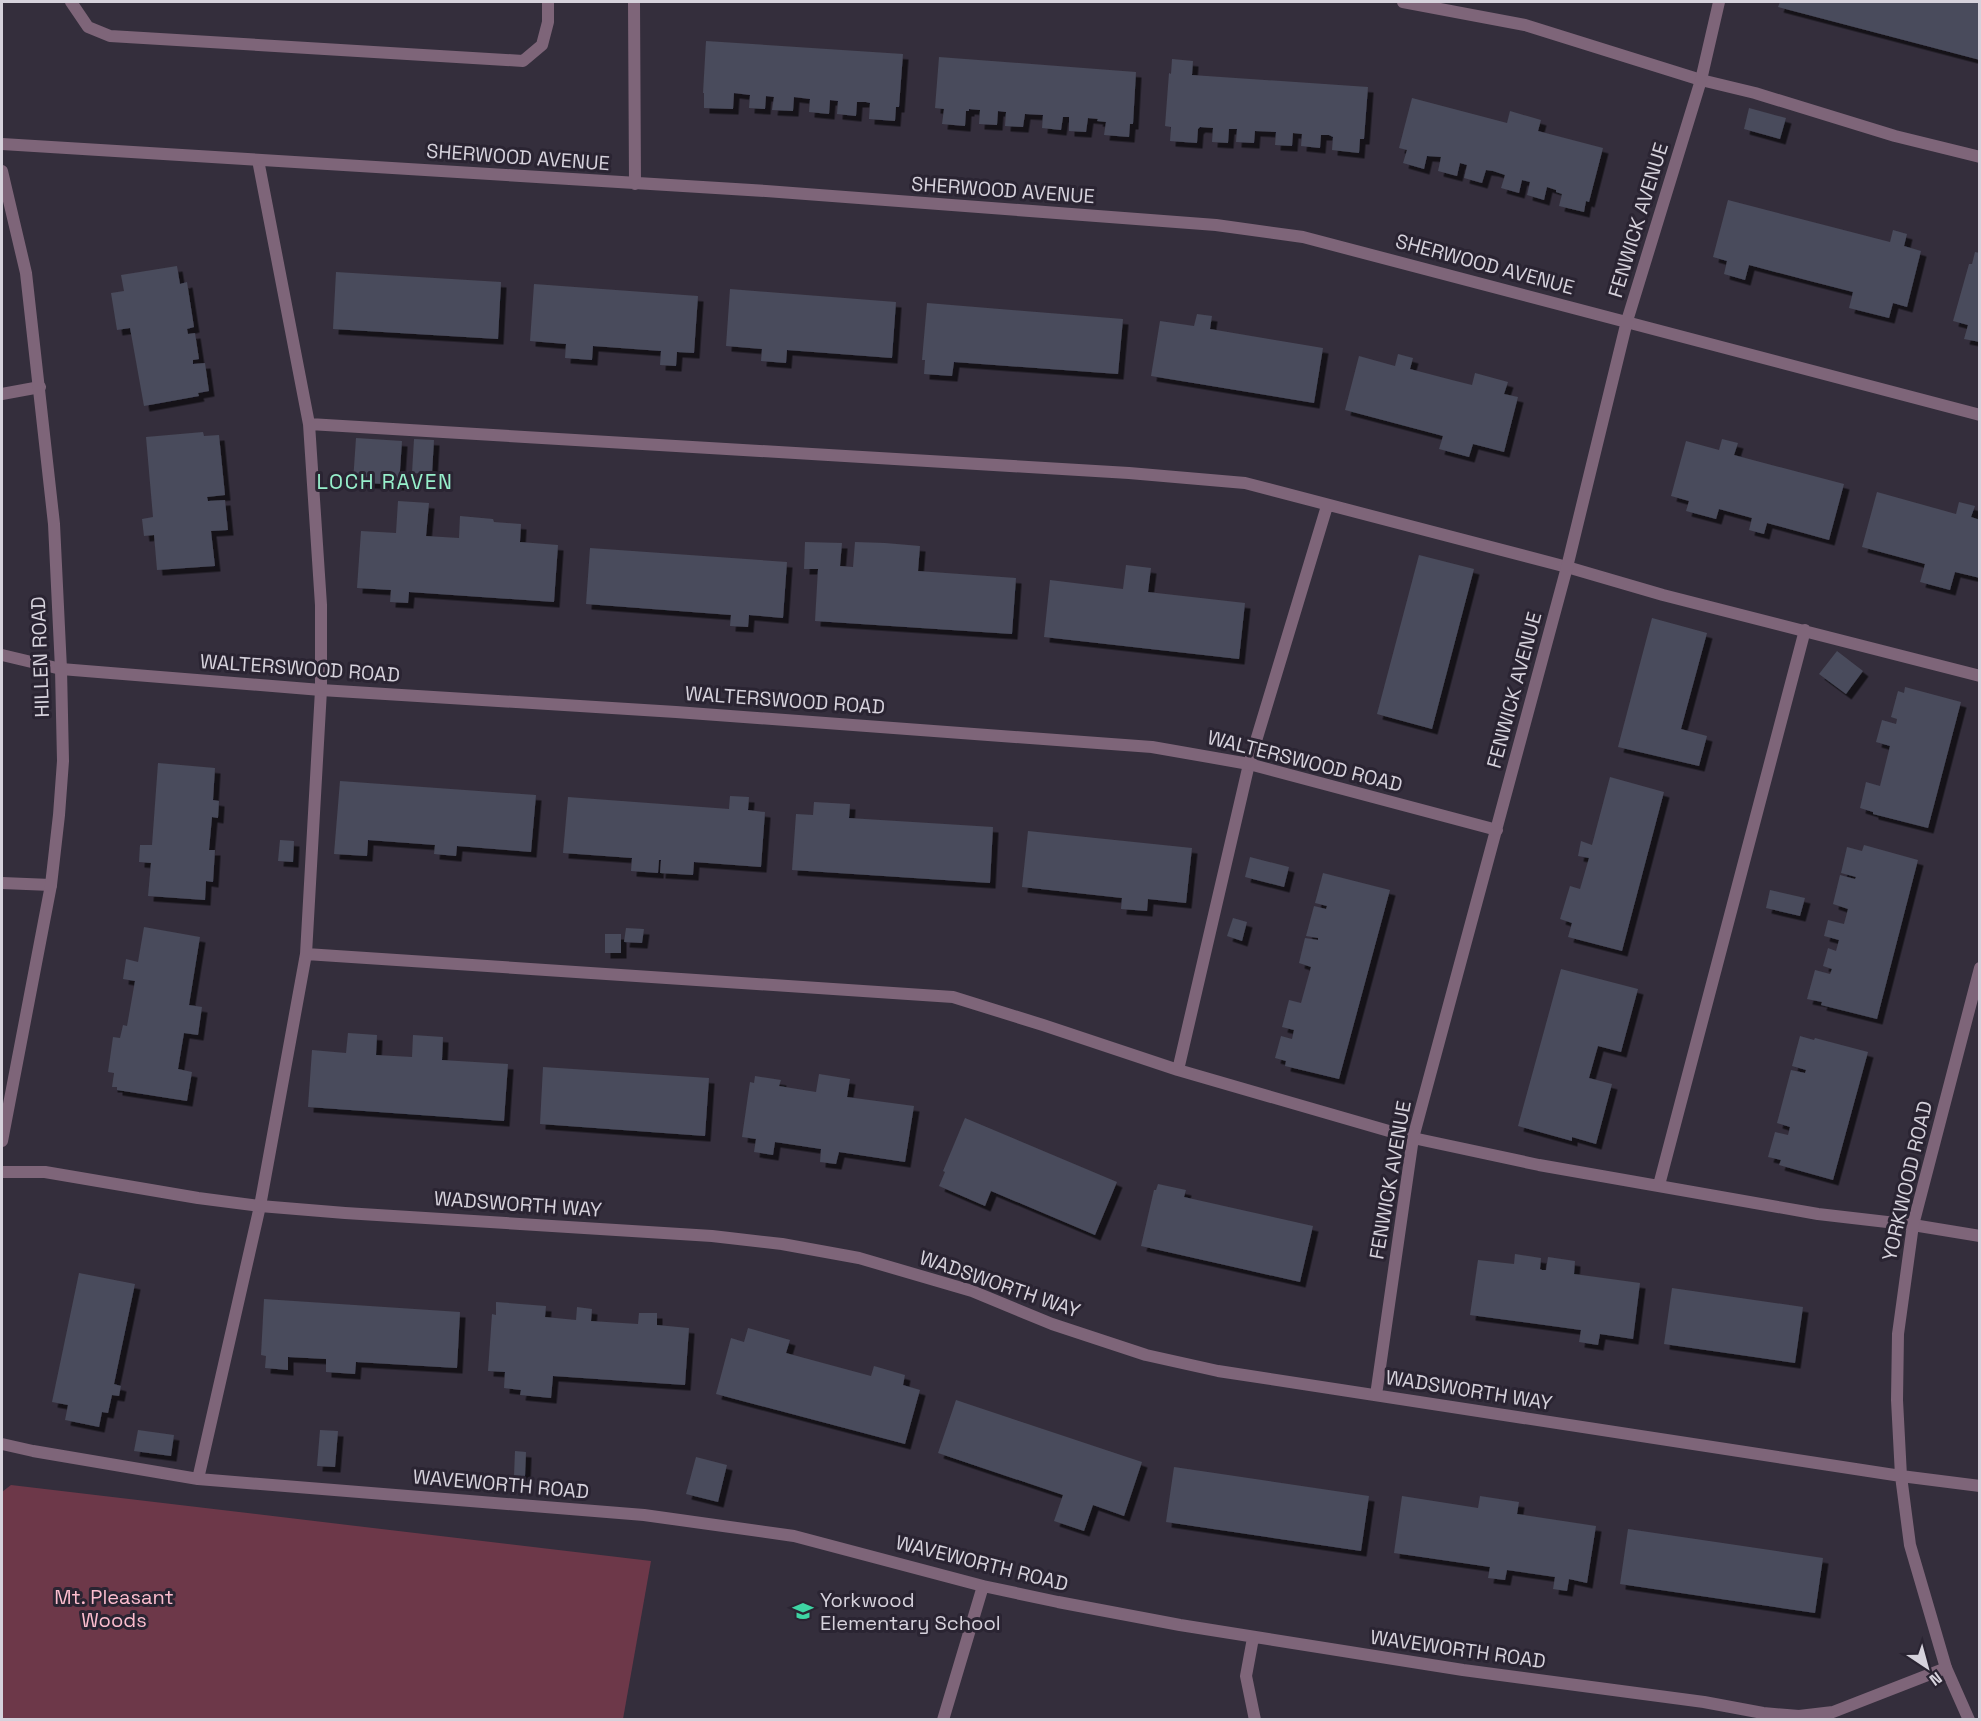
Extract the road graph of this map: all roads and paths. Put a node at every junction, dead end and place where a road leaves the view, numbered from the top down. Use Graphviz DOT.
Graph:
graph roads {
  1 [pos="71,2"];
  2 [pos="548,2"];
  3 [pos="634,2"];
  4 [pos="1403,2"];
  5 [pos="1719,2"];
  6 [pos="1701,80"];
  7 [pos="2,144"];
  8 [pos="1980,157"];
  9 [pos="258,160"];
  10 [pos="2,171"];
  11 [pos="635,184"];
  12 [pos="1627,321"];
  13 [pos="40,387"];
  14 [pos="2,394"];
  15 [pos="1980,415"];
  16 [pos="309,424"];
  17 [pos="1327,506"];
  18 [pos="1567,567"];
  19 [pos="1805,630"];
  20 [pos="2,655"];
  21 [pos="61,669"];
  22 [pos="1980,676"];
  23 [pos="321,690"];
  24 [pos="1249,764"];
  25 [pos="1497,830"];
  26 [pos="2,883"];
  27 [pos="51,885"];
  28 [pos="306,954"];
  29 [pos="1980,969"];
  30 [pos="1178,1070"];
  31 [pos="1413,1138"];
  32 [pos="2,1141"];
  33 [pos="2,1172"];
  34 [pos="1659,1185"];
  35 [pos="260,1206"];
  36 [pos="1913,1225"];
  37 [pos="1980,1236"];
  38 [pos="1376,1395"];
  39 [pos="2,1444"];
  40 [pos="1901,1476"];
  41 [pos="198,1479"];
  42 [pos="1980,1486"];
  43 [pos="983,1586"];
  44 [pos="1253,1638"];
  45 [pos="1946,1668"];
  46 [pos="943,1719"];
  47 [pos="1255,1719"];
  48 [pos="1969,1719"];
  1 -- 2 [label="street"];
  3 -- 11 [label="street"];
  4 -- 6 [label="street"];
  5 -- 6 [label="street, FENWICK AVENUE"];
  6 -- 8 [label="street"];
  6 -- 12 [label="street, FENWICK AVENUE"];
  7 -- 9 [label="street, SHERWOOD AVENUE"];
  9 -- 11 [label="street, SHERWOOD AVENUE"];
  9 -- 16 [label="street"];
  10 -- 13 [label="street, HILLEN ROAD"];
  11 -- 12 [label="street, SHERWOOD AVENUE"];
  12 -- 15 [label="street, SHERWOOD AVENUE"];
  12 -- 18 [label="street, FENWICK AVENUE"];
  13 -- 14 [label="street"];
  13 -- 21 [label="street, HILLEN ROAD"];
  16 -- 17 [label="street"];
  16 -- 23 [label="street"];
  17 -- 18 [label="street"];
  17 -- 24 [label="street"];
  18 -- 19 [label="street"];
  18 -- 25 [label="street, FENWICK AVENUE"];
  19 -- 22 [label="street"];
  19 -- 34 [label="street"];
  20 -- 21 [label="street, WALTERSWOOD ROAD"];
  21 -- 23 [label="street, WALTERSWOOD ROAD"];
  21 -- 27 [label="street, HILLEN ROAD"];
  23 -- 24 [label="street, WALTERSWOOD ROAD"];
  23 -- 28 [label="street"];
  24 -- 25 [label="street, WALTERSWOOD ROAD"];
  24 -- 30 [label="street"];
  25 -- 31 [label="street, FENWICK AVENUE"];
  26 -- 27 [label="street"];
  27 -- 32 [label="street, HILLEN ROAD"];
  28 -- 30 [label="street"];
  28 -- 35 [label="street"];
  29 -- 36 [label="street, YORKWOOD ROAD"];
  30 -- 31 [label="street"];
  31 -- 34 [label="street"];
  31 -- 38 [label="street, FENWICK AVENUE"];
  33 -- 35 [label="street, WADSWORTH WAY"];
  34 -- 36 [label="street"];
  35 -- 38 [label="street, WADSWORTH WAY"];
  35 -- 41 [label="street"];
  36 -- 37 [label="street"];
  36 -- 40 [label="street, YORKWOOD ROAD"];
  38 -- 40 [label="street, WADSWORTH WAY"];
  39 -- 41 [label="street, WAVEWORTH ROAD"];
  40 -- 42 [label="street, WADSWORTH WAY"];
  40 -- 45 [label="street, YORKWOOD ROAD"];
  41 -- 43 [label="street, WAVEWORTH ROAD"];
  43 -- 44 [label="street, WAVEWORTH ROAD"];
  43 -- 46 [label="street"];
  44 -- 45 [label="street, WAVEWORTH ROAD"];
  44 -- 47 [label="street"];
  45 -- 48 [label="street, YORKWOOD ROAD"];
}
